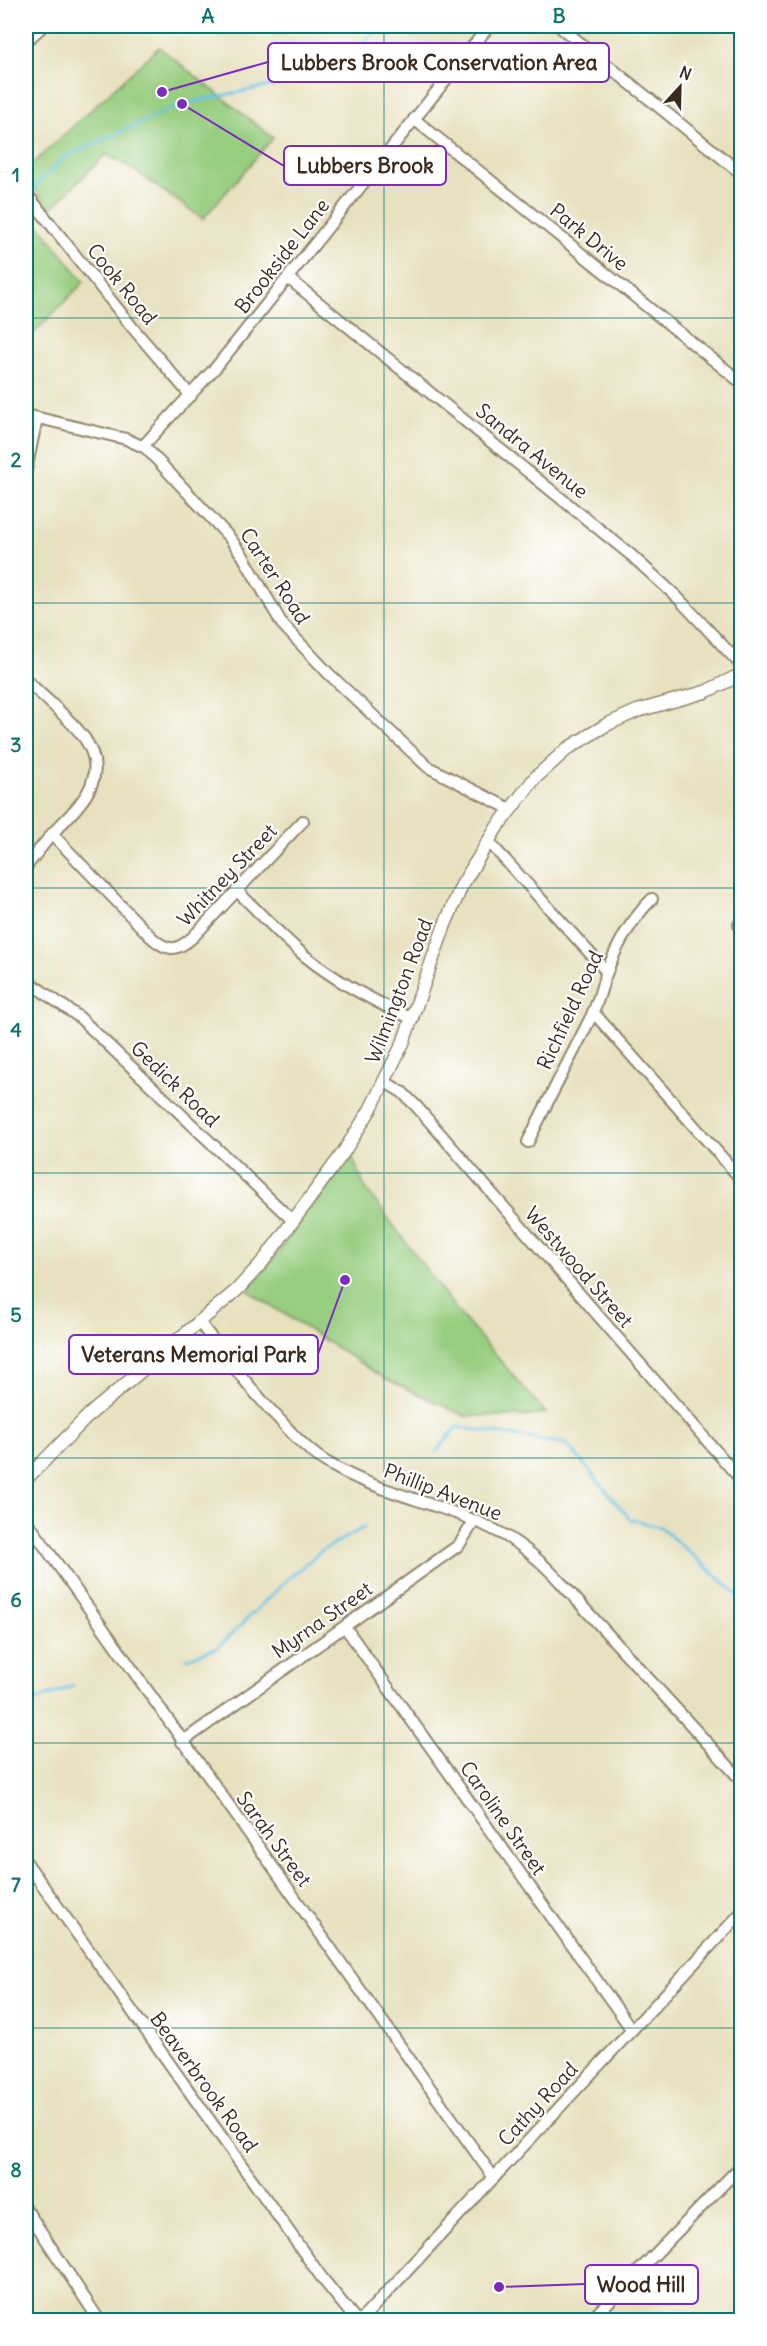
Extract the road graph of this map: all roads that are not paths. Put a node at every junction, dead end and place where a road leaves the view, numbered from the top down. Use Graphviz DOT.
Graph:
graph roads {
  1 [pos="43,26"];
  2 [pos="489,26"];
  3 [pos="559,26"];
  4 [pos="26,41"];
  5 [pos="414,119"];
  6 [pos="741,174"];
  7 [pos="26,194"];
  8 [pos="288,278"];
  9 [pos="740,380"];
  10 [pos="191,396"];
  11 [pos="26,415"];
  12 [pos="37,418"];
  13 [pos="143,446"];
  14 [pos="26,470"];
  15 [pos="741,666"];
  16 [pos="741,674"];
  17 [pos="26,680"];
  18 [pos="510,809"];
  19 [pos="303,821"];
  20 [pos="52,834"];
  21 [pos="488,841"];
  22 [pos="26,867"];
  23 [pos="238,892"];
  24 [pos="652,899"];
  25 [pos="607,972"];
  26 [pos="26,980"];
  27 [pos="593,1012"];
  28 [pos="413,1019"];
  29 [pos="385,1082"];
  30 [pos="528,1142"];
  31 [pos="741,1180"];
  32 [pos="293,1221"];
  33 [pos="200,1323"];
  34 [pos="26,1479"];
  35 [pos="741,1481"];
  36 [pos="26,1520"];
  37 [pos="475,1520"];
  38 [pos="345,1627"];
  39 [pos="182,1742"];
  40 [pos="741,1781"];
  41 [pos="26,1862"];
  42 [pos="741,1912"];
  43 [pos="632,2030"];
  44 [pos="741,2165"];
  45 [pos="494,2178"];
  46 [pos="26,2209"];
  47 [pos="99,2320"];
  48 [pos="356,2320"];
  49 [pos="361,2320"];
  50 [pos="591,2320"];
  1 -- 4 [label="street"];
  2 -- 5 [label="street, Brookside Lane"];
  3 -- 6 [label="street"];
  5 -- 8 [label="street, Brookside Lane"];
  5 -- 9 [label="street, Park Drive"];
  7 -- 10 [label="street, Cook Road"];
  8 -- 10 [label="street, Brookside Lane"];
  8 -- 15 [label="street, Sandra Avenue"];
  10 -- 13 [label="street, Brookside Lane"];
  11 -- 12 [label="street, Carter Road"];
  12 -- 13 [label="street, Carter Road"];
  12 -- 14 [label="street"];
  13 -- 18 [label="street, Carter Road"];
  16 -- 18 [label="main road, Wilmington Road"];
  17 -- 20 [label="street"];
  18 -- 21 [label="main road, Wilmington Road"];
  19 -- 23 [label="street, Whitney Street"];
  20 -- 22 [label="street"];
  20 -- 23 [label="street, Whitney Street"];
  21 -- 25 [label="street"];
  21 -- 28 [label="main road, Wilmington Road"];
  23 -- 28 [label="street"];
  24 -- 25 [label="street, Richfield Road"];
  25 -- 27 [label="street, Richfield Road"];
  26 -- 32 [label="street, Gedick Road"];
  27 -- 30 [label="street, Richfield Road"];
  27 -- 31 [label="street"];
  28 -- 29 [label="main road, Wilmington Road"];
  29 -- 32 [label="main road, Wilmington Road"];
  29 -- 35 [label="street, Westwood Street"];
  32 -- 33 [label="main road, Wilmington Road"];
  33 -- 34 [label="main road, Wilmington Road"];
  33 -- 37 [label="street, Phillip Avenue"];
  36 -- 39 [label="street, Sarah Street"];
  37 -- 38 [label="street, Myrna Street"];
  37 -- 40 [label="street, Phillip Avenue"];
  38 -- 39 [label="street, Myrna Street"];
  38 -- 43 [label="street, Caroline Street"];
  39 -- 45 [label="street, Sarah Street"];
  41 -- 48 [label="street, Beaverbrook Road"];
  42 -- 43 [label="street, Cathy Road"];
  43 -- 45 [label="street, Cathy Road"];
  44 -- 50 [label="street"];
  45 -- 49 [label="street, Cathy Road"];
  46 -- 47 [label="street"];
}
